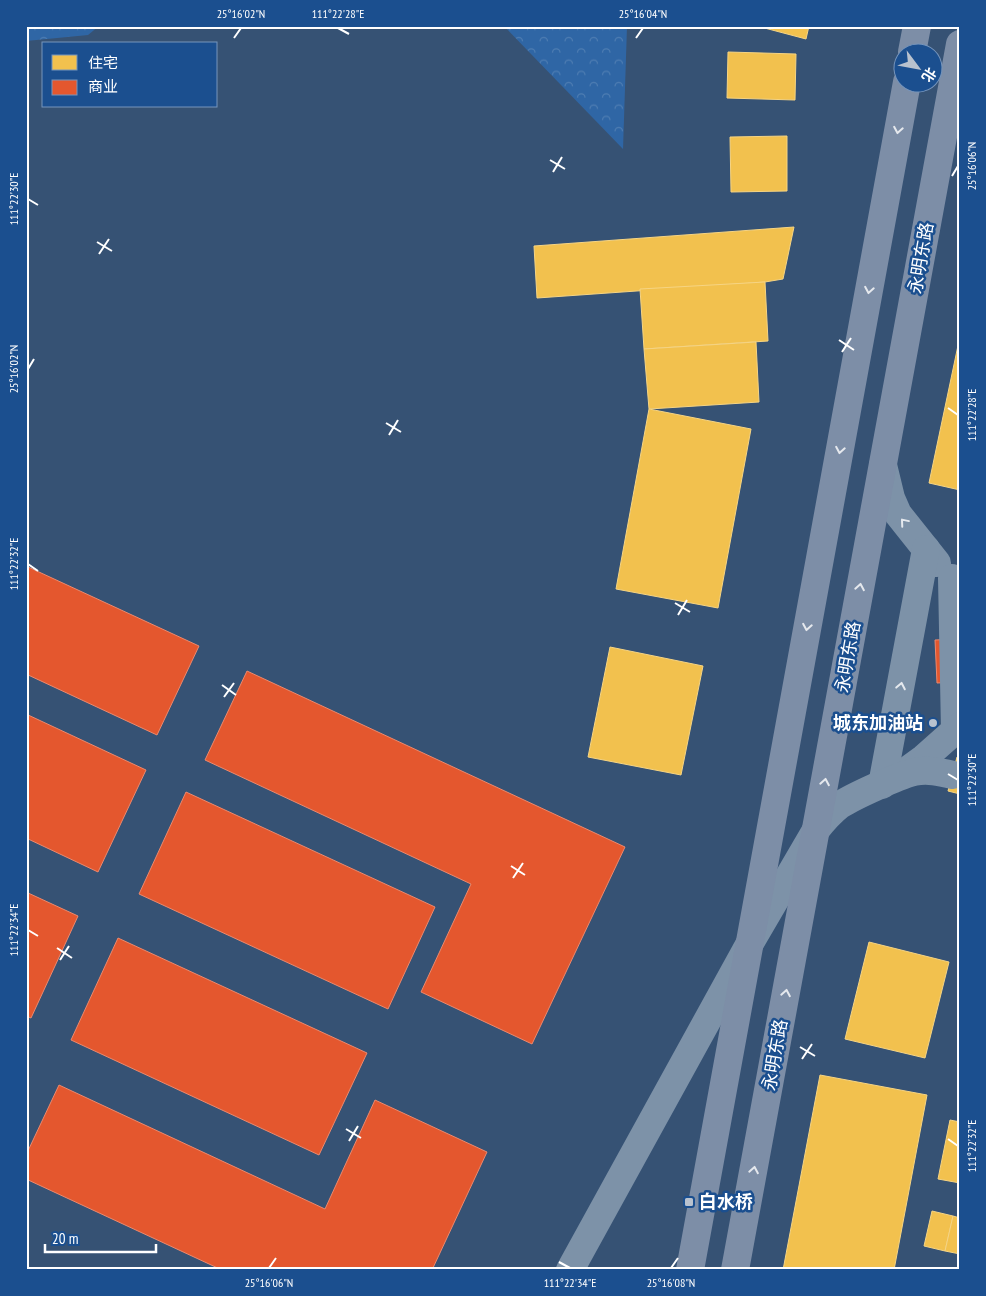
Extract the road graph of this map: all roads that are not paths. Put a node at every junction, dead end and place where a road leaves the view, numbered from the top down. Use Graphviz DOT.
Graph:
graph roads {
  1 [pos="917,26"];
  2 [pos="914,42"];
  3 [pos="960,44"];
  4 [pos="905,92"];
  5 [pos="883,465"];
  6 [pos="926,549"];
  7 [pos="956,581"];
  8 [pos="957,728"];
  9 [pos="952,775"];
  10 [pos="887,783"];
  11 [pos="816,830"];
  12 [pos="750,943"];
  13 [pos="570,1270"];
  14 [pos="690,1270"];
  15 [pos="735,1270"];
  1 -- 2 [label="main road"];
  3 -- 5 [label="main road, 永明东路"];
  4 -- 12 [label="main road, one-way"];
  6 -- 5 [label="lane, one-way"];
  11 -- 5 [label="main road, 永明东路, one-way"];
  6 -- 7 [label="lane"];
  10 -- 6 [label="lane, one-way"];
  7 -- 8 [label="lane"];
  8 -- 10 [label="lane"];
  9 -- 10 [label="lane"];
  10 -- 11 [label="lane"];
  11 -- 12 [label="lane"];
  15 -- 11 [label="main road, 永明东路, one-way"];
  12 -- 13 [label="lane"];
  12 -- 14 [label="main road"];
}
